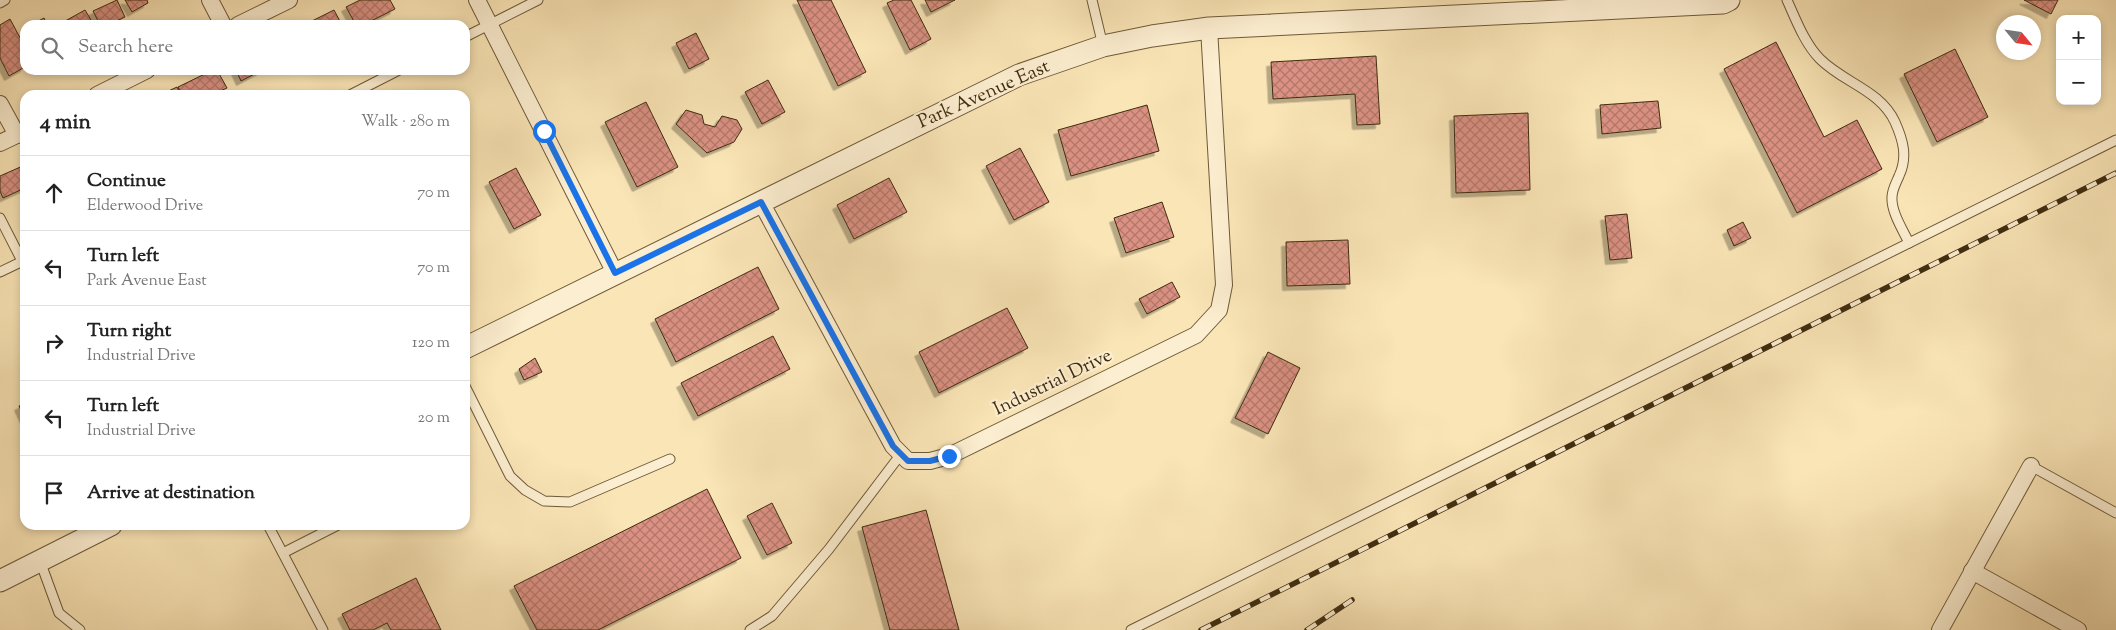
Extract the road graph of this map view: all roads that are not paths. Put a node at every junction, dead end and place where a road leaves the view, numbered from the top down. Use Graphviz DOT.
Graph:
graph roads {
  1 [pos="6,0"];
  2 [pos="210,0"];
  3 [pos="289,0"];
  4 [pos="477,0"];
  5 [pos="538,0"];
  6 [pos="1092,0"];
  7 [pos="1729,0"];
  8 [pos="1787,0"];
  9 [pos="0,3"];
  10 [pos="220,20"];
  11 [pos="248,20"];
  12 [pos="489,24"];
  13 [pos="1209,28"];
  14 [pos="470,34"];
  15 [pos="1103,46"];
  16 [pos="137,75"];
  17 [pos="389,75"];
  18 [pos="107,90"];
  19 [pos="360,90"];
  20 [pos="0,104"];
  21 [pos="20,132"];
  22 [pos="20,133"];
  23 [pos="2116,140"];
  24 [pos="0,143"];
  25 [pos="761,202"];
  26 [pos="0,218"];
  27 [pos="1909,243"];
  28 [pos="20,255"];
  29 [pos="20,262"];
  30 [pos="0,272"];
  31 [pos="615,273"];
  32 [pos="470,346"];
  33 [pos="470,396"];
  34 [pos="901,454"];
  35 [pos="670,458"];
  36 [pos="2031,466"];
  37 [pos="2116,512"];
  38 [pos="101,530"];
  39 [pos="271,530"];
  40 [pos="328,530"];
  41 [pos="283,553"];
  42 [pos="40,560"];
  43 [pos="1972,571"];
  44 [pos="0,581"];
  45 [pos="80,630"];
  46 [pos="322,630"];
  47 [pos="750,630"];
  48 [pos="1131,630"];
  49 [pos="1940,630"];
  50 [pos="2078,630"];
  1 -- 9 [label="lane"];
  2 -- 10 [label="street"];
  3 -- 11 [label="street"];
  4 -- 12 [label="street"];
  5 -- 12 [label="lane"];
  6 -- 15 [label="lane"];
  7 -- 13 [label="street, Park Avenue East"];
  8 -- 27 [label="lane"];
  12 -- 14 [label="lane"];
  12 -- 31 [label="street"];
  13 -- 15 [label="street, Park Avenue East"];
  13 -- 34 [label="street, Industrial Drive"];
  15 -- 25 [label="street, Park Avenue East"];
  16 -- 18 [label="street"];
  17 -- 19 [label="lane"];
  20 -- 21 [label="street"];
  22 -- 24 [label="street"];
  23 -- 27 [label="lane"];
  25 -- 31 [label="street, Park Avenue East"];
  25 -- 34 [label="street"];
  26 -- 28 [label="lane"];
  27 -- 48 [label="lane"];
  29 -- 30 [label="lane"];
  31 -- 32 [label="street, Park Avenue East"];
  33 -- 35 [label="lane"];
  34 -- 47 [label="lane"];
  36 -- 37 [label="lane"];
  36 -- 43 [label="street"];
  38 -- 42 [label="street"];
  39 -- 41 [label="lane"];
  40 -- 41 [label="lane"];
  41 -- 46 [label="lane"];
  42 -- 44 [label="street"];
  42 -- 45 [label="lane"];
  43 -- 49 [label="street"];
  43 -- 50 [label="street"];
}
